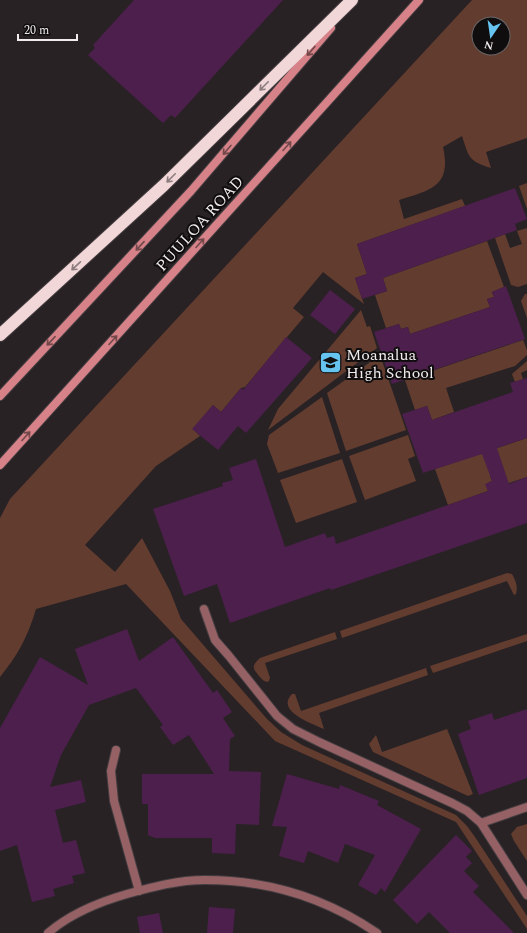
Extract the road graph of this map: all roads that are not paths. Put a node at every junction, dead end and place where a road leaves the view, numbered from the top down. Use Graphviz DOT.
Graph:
graph roads {
  1 [pos="352,0"];
  2 [pos="355,0"];
  3 [pos="419,0"];
  4 [pos="0,335"];
  5 [pos="0,396"];
  6 [pos="0,465"];
  7 [pos="204,609"];
  8 [pos="116,750"];
  9 [pos="527,807"];
  10 [pos="481,823"];
  11 [pos="139,891"];
  12 [pos="527,895"];
  13 [pos="48,933"];
  14 [pos="377,933"];
  1 -- 4 [label="highway, one-way"];
  2 -- 5 [label="main road, PUULOA ROAD, one-way"];
  6 -- 3 [label="main road, PUULOA ROAD, one-way"];
  7 -- 10 [label="street"];
  8 -- 11 [label="street"];
  9 -- 10 [label="street"];
  10 -- 12 [label="street"];
  11 -- 13 [label="street"];
  11 -- 14 [label="street"];
}
